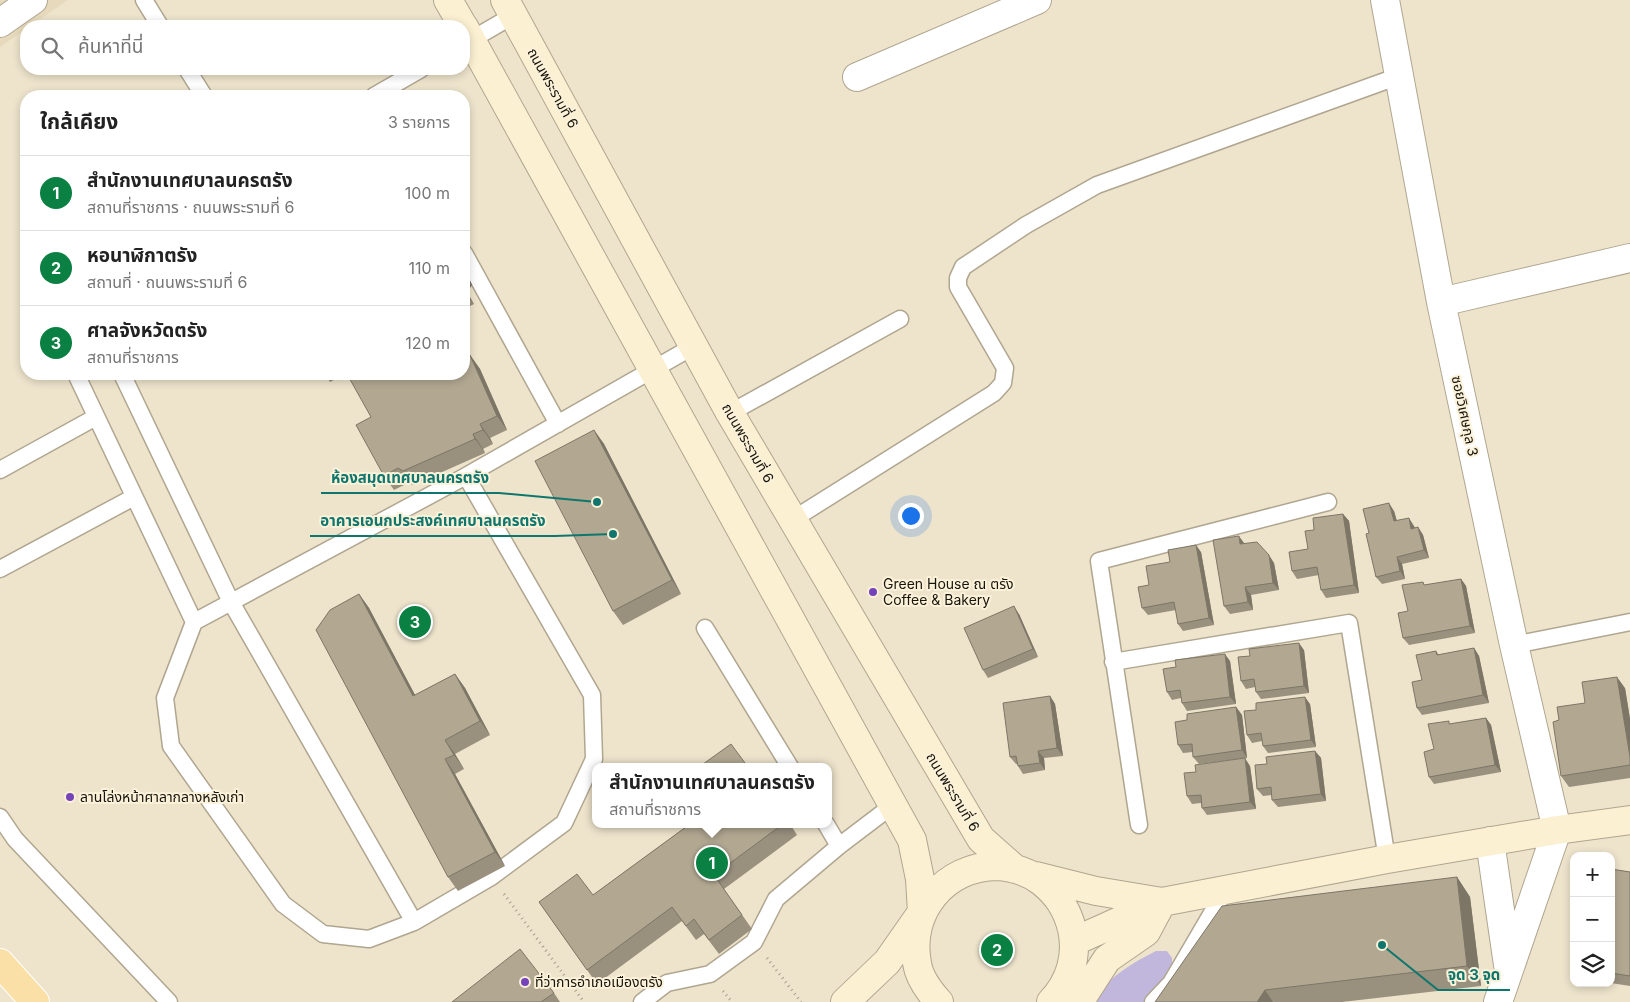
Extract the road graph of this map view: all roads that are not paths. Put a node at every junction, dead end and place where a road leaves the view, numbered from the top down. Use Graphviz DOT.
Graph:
graph roads {
  1 [pos="33,0"];
  2 [pos="144,0"];
  3 [pos="448,0"];
  4 [pos="1037,0"];
  5 [pos="1385,0"];
  6 [pos="510,8"];
  7 [pos="156,20"];
  8 [pos="458,20"];
  9 [pos="0,22"];
  10 [pos="470,31"];
  11 [pos="470,43"];
  12 [pos="190,75"];
  13 [pos="411,75"];
  14 [pos="1399,76"];
  15 [pos="856,77"];
  16 [pos="200,90"];
  17 [pos="386,90"];
  18 [pos="1630,261"];
  19 [pos="470,264"];
  20 [pos="1441,302"];
  21 [pos="900,319"];
  22 [pos="694,346"];
  23 [pos="654,370"];
  24 [pos="79,380"];
  25 [pos="125,380"];
  26 [pos="730,413"];
  27 [pos="96,417"];
  28 [pos="558,424"];
  29 [pos="0,470"];
  30 [pos="466,476"];
  31 [pos="134,497"];
  32 [pos="1328,502"];
  33 [pos="792,520"];
  34 [pos="0,569"];
  35 [pos="231,602"];
  36 [pos="194,622"];
  37 [pos="1630,622"];
  38 [pos="705,628"];
  39 [pos="1514,645"];
  40 [pos="1113,662"];
  41 [pos="593,763"];
  42 [pos="788,763"];
  43 [pos="592,764"];
  44 [pos="894,804"];
  45 [pos="0,818"];
  46 [pos="1630,820"];
  47 [pos="1139,825"];
  48 [pos="828,828"];
  49 [pos="1557,830"];
  50 [pos="1490,841"];
  51 [pos="839,846"];
  52 [pos="1386,859"];
  53 [pos="1024,872"];
  54 [pos="1226,889"];
  55 [pos="1162,902"];
  56 [pos="922,912"];
  57 [pos="414,922"];
  58 [pos="1075,942"];
  59 [pos="0,963"];
  60 [pos="1508,969"];
  61 [pos="1065,1000"];
  62 [pos="35,1002"];
  63 [pos="168,1002"];
  64 [pos="642,1002"];
  65 [pos="845,1002"];
  66 [pos="939,1002"];
  67 [pos="1153,1002"];
  68 [pos="1498,1002"];
  1 -- 9 [label="street"];
  2 -- 7 [label="lane"];
  3 -- 8 [label="street"];
  4 -- 15 [label="street"];
  5 -- 14 [label="street, ซอยวิเศษกุล 3"];
  6 -- 10 [label="lane"];
  6 -- 22 [label="street, ถนนพระรามที่ 6"];
  11 -- 23 [label="street"];
  12 -- 16 [label="lane"];
  13 -- 17 [label="lane"];
  14 -- 20 [label="street, ซอยวิเศษกุล 3"];
  14 -- 33 [label="lane"];
  18 -- 20 [label="street"];
  19 -- 28 [label="lane"];
  20 -- 39 [label="street, ซอยวิเศษกุล 3"];
  21 -- 26 [label="lane"];
  22 -- 23 [label="lane"];
  22 -- 26 [label="street, ถนนพระรามที่ 6"];
  23 -- 28 [label="lane"];
  23 -- 44 [label="street"];
  24 -- 27 [label="lane"];
  25 -- 35 [label="lane"];
  26 -- 33 [label="street, ถนนพระรามที่ 6"];
  27 -- 29 [label="lane"];
  27 -- 31 [label="lane"];
  28 -- 30 [label="lane"];
  30 -- 35 [label="lane"];
  30 -- 41 [label="lane"];
  31 -- 34 [label="lane"];
  31 -- 36 [label="lane"];
  32 -- 40 [label="lane"];
  33 -- 53 [label="street, ถนนพระรามที่ 6"];
  35 -- 36 [label="lane"];
  35 -- 57 [label="lane"];
  36 -- 57 [label="lane"];
  37 -- 39 [label="lane"];
  38 -- 42 [label="lane"];
  39 -- 49 [label="street, ซอยวิเศษกุล 3"];
  40 -- 47 [label="lane"];
  40 -- 52 [label="lane"];
  43 -- 57 [label="lane"];
  44 -- 51 [label="lane"];
  44 -- 56 [label="street"];
  45 -- 63 [label="lane"];
  46 -- 49 [label="street"];
  48 -- 51 [label="lane"];
  49 -- 50 [label="street"];
  49 -- 60 [label="street"];
  50 -- 52 [label="street"];
  50 -- 60 [label="street"];
  51 -- 64 [label="lane"];
  52 -- 54 [label="street"];
  53 -- 55 [label="street"];
  53 -- 56 [label="street"];
  53 -- 58 [label="street, ถนนพระรามที่ 6"];
  54 -- 55 [label="street"];
  54 -- 67 [label="lane"];
  55 -- 58 [label="street"];
  55 -- 61 [label="street"];
  56 -- 65 [label="street"];
  56 -- 66 [label="street"];
  58 -- 61 [label="street, ถนนพระรามที่ 6"];
  59 -- 62 [label="main road"];
  60 -- 68 [label="street"];
}
